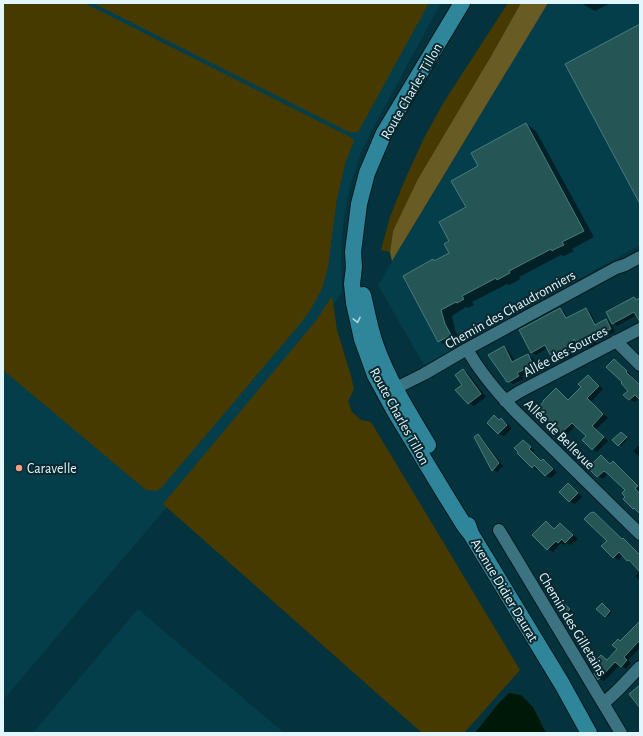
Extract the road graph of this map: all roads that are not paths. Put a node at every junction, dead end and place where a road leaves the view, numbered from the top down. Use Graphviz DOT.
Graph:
graph roads {
  1 [pos="462,3"];
  2 [pos="640,257"];
  3 [pos="354,267"];
  4 [pos="640,329"];
  5 [pos="616,341"];
  6 [pos="467,349"];
  7 [pos="640,365"];
  8 [pos="394,389"];
  9 [pos="505,401"];
  10 [pos="499,530"];
  11 [pos="471,534"];
  12 [pos="640,534"];
  13 [pos="639,669"];
  14 [pos="604,703"];
  15 [pos="588,733"];
  16 [pos="622,733"];
  1 -- 3 [label="main road, Route Charles Tillon"];
  2 -- 6 [label="street, Chemin des Chaudronniers"];
  3 -- 8 [label="main road, Avenue Didier Daurat"];
  3 -- 11 [label="main road, Route Charles Tillon, one-way"];
  4 -- 5 [label="street, Allée des Sources"];
  5 -- 7 [label="street"];
  5 -- 9 [label="street, Allée des Sources"];
  6 -- 8 [label="street, Chemin des Chaudronniers"];
  6 -- 9 [label="street, Allée de Bellevue"];
  8 -- 11 [label="main road, Avenue Didier Daurat"];
  9 -- 12 [label="street, Allée de Bellevue"];
  10 -- 14 [label="street, Chemin des Gilletains"];
  11 -- 15 [label="main road, Avenue Didier Daurat"];
  13 -- 14 [label="street"];
  14 -- 16 [label="street, Chemin des Gilletains"];
}
